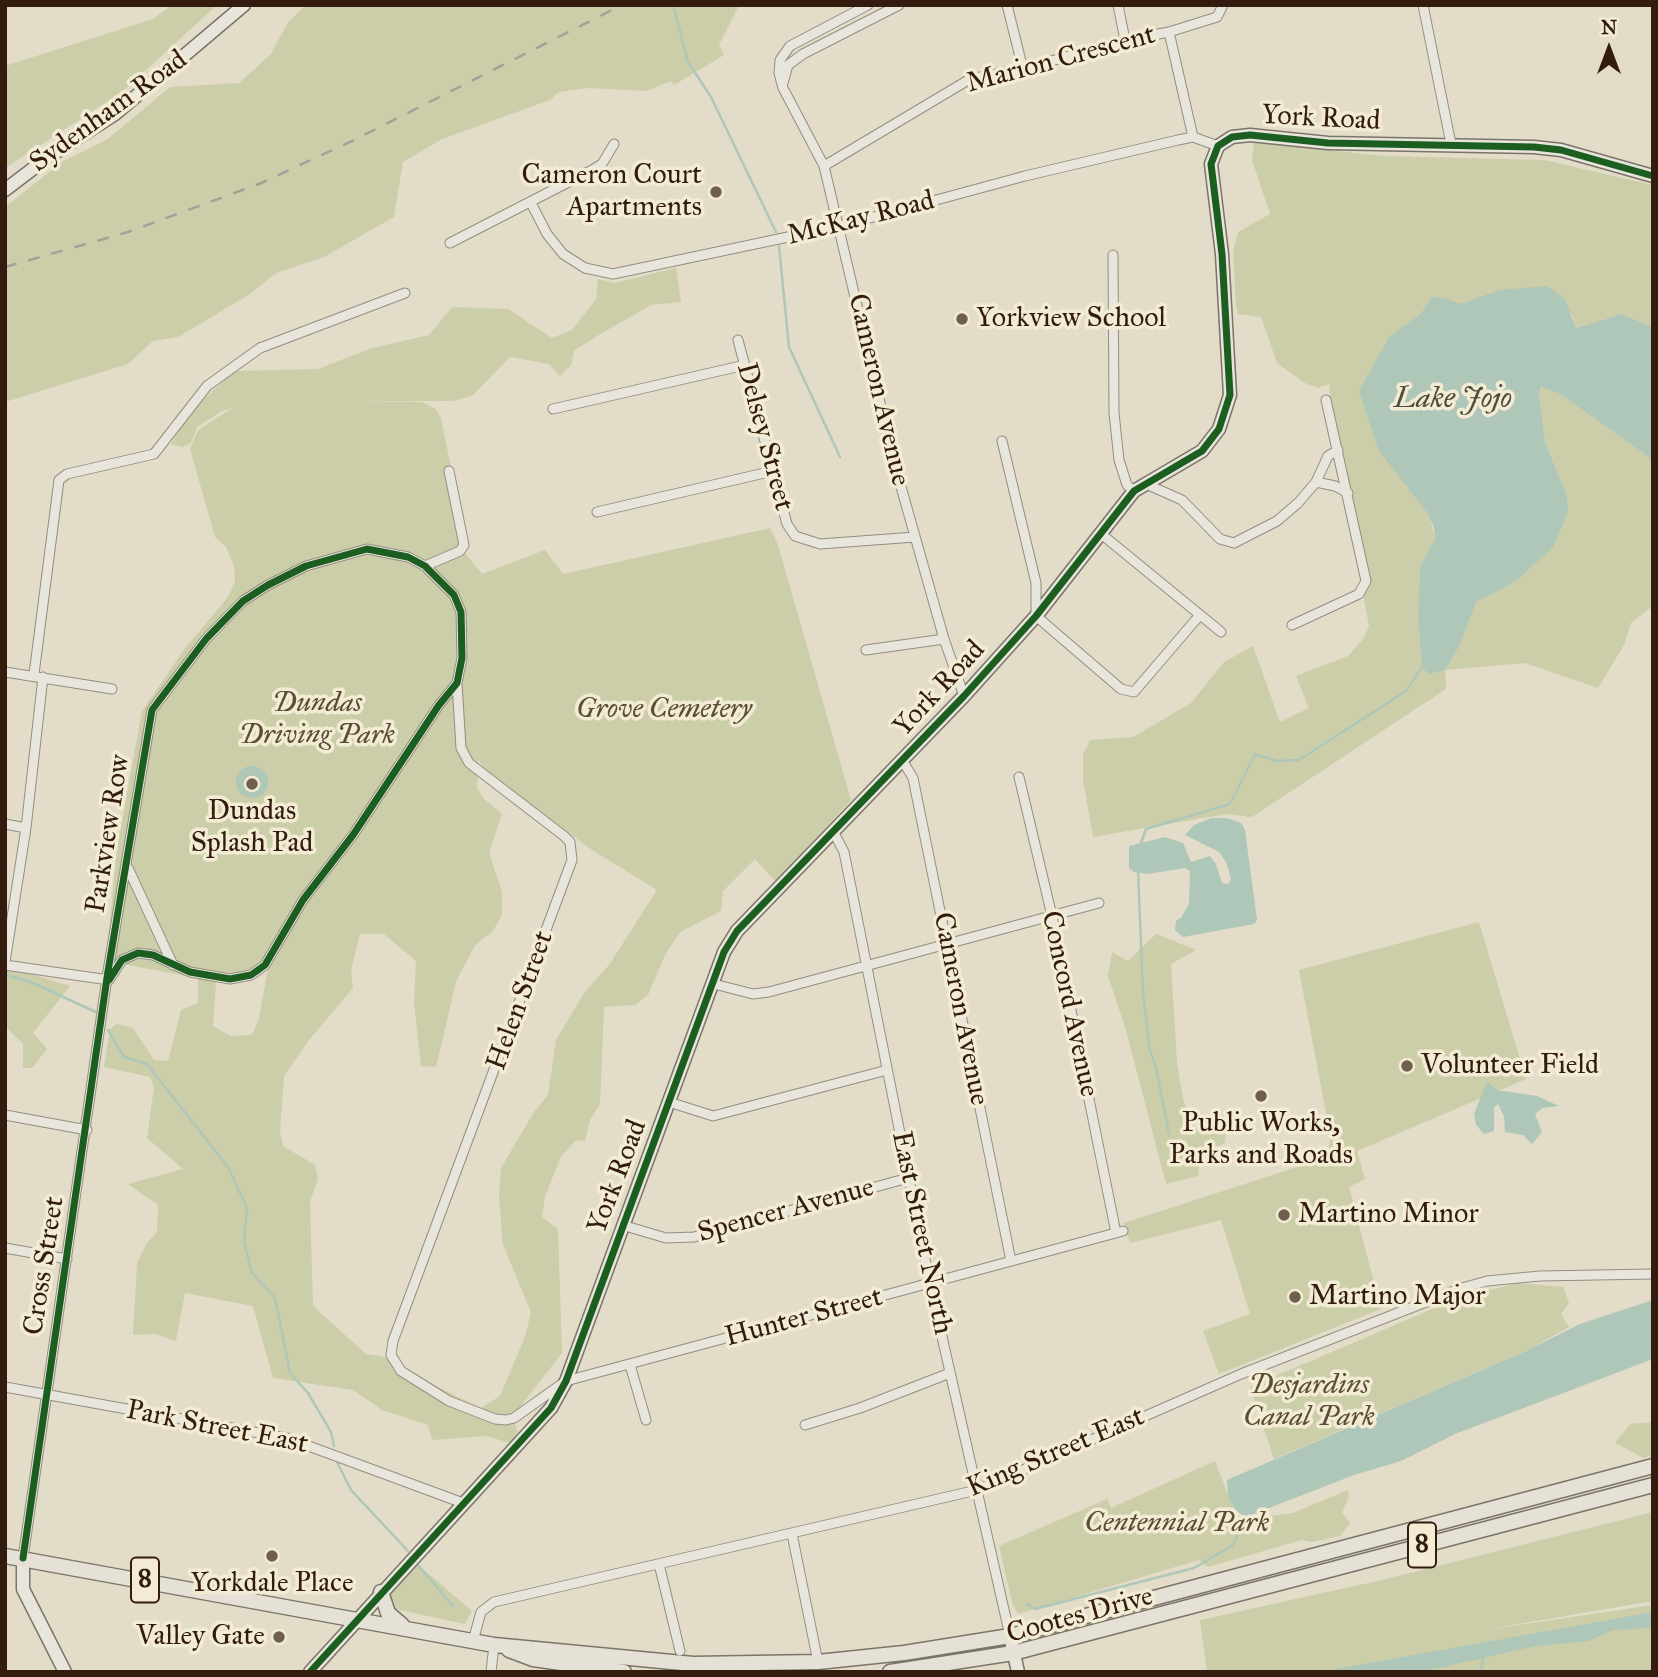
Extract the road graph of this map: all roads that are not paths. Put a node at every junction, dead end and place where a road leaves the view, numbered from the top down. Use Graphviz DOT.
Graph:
graph roads {
  1 [pos="244,5"];
  2 [pos="868,5"];
  3 [pos="899,5"];
  4 [pos="1007,5"];
  5 [pos="1118,5"];
  6 [pos="1223,5"];
  7 [pos="1423,5"];
  8 [pos="1169,32"];
  9 [pos="1125,40"];
  10 [pos="1023,69"];
  11 [pos="783,88"];
  12 [pos="1193,137"];
  13 [pos="614,144"];
  14 [pos="1451,144"];
  15 [pos="1218,146"];
  16 [pos="824,166"];
  17 [pos="1653,176"];
  18 [pos="5,190"];
  19 [pos="531,204"];
  20 [pos="840,226"];
  21 [pos="450,243"];
  22 [pos="1113,255"];
  23 [pos="405,293"];
  24 [pos="738,340"];
  25 [pos="745,365"];
  26 [pos="1326,400"];
  27 [pos="553,409"];
  28 [pos="1002,441"];
  29 [pos="1338,450"];
  30 [pos="449,471"];
  31 [pos="773,471"];
  32 [pos="1316,482"];
  33 [pos="1146,484"];
  34 [pos="1134,491"];
  35 [pos="1348,493"];
  36 [pos="597,512"];
  37 [pos="1100,533"];
  38 [pos="915,537"];
  39 [pos="425,566"];
  40 [pos="1036,615"];
  41 [pos="1199,616"];
  42 [pos="1292,625"];
  43 [pos="1221,632"];
  44 [pos="944,639"];
  45 [pos="866,650"];
  46 [pos="5,672"];
  47 [pos="38,676"];
  48 [pos="457,683"];
  49 [pos="112,689"];
  50 [pos="964,696"];
  51 [pos="902,760"];
  52 [pos="1019,777"];
  53 [pos="5,824"];
  54 [pos="26,828"];
  55 [pos="833,831"];
  56 [pos="128,868"];
  57 [pos="1099,903"];
  58 [pos="1052,916"];
  59 [pos="948,945"];
  60 [pos="5,964"];
  61 [pos="173,965"];
  62 [pos="866,968"];
  63 [pos="109,979"];
  64 [pos="714,984"];
  65 [pos="887,1070"];
  66 [pos="669,1102"];
  67 [pos="5,1115"];
  68 [pos="87,1130"];
  69 [pos="908,1178"];
  70 [pos="622,1225"];
  71 [pos="1119,1232"];
  72 [pos="5,1248"];
  73 [pos="67,1259"];
  74 [pos="1012,1261"];
  75 [pos="1653,1274"];
  76 [pos="930,1284"];
  77 [pos="629,1365"];
  78 [pos="950,1373"];
  79 [pos="566,1381"];
  80 [pos="5,1387"];
  81 [pos="46,1394"];
  82 [pos="646,1420"];
  83 [pos="805,1425"];
  84 [pos="1653,1466"];
  85 [pos="1653,1485"];
  86 [pos="977,1490"];
  87 [pos="463,1503"];
  88 [pos="792,1534"];
  89 [pos="5,1556"];
  90 [pos="23,1558"];
  91 [pos="659,1564"];
  92 [pos="381,1592"];
  93 [pos="357,1618"];
  94 [pos="406,1628"];
  95 [pos="1010,1636"];
  96 [pos="473,1641"];
  97 [pos="494,1645"];
  98 [pos="680,1651"];
  99 [pos="1013,1653"];
  100 [pos="850,1660"];
  101 [pos="818,1662"];
  102 [pos="65,1672"];
  103 [pos="310,1672"];
  104 [pos="491,1672"];
  105 [pos="624,1672"];
  106 [pos="834,1672"];
  107 [pos="890,1672"];
  108 [pos="1018,1672"];
  1 -- 18 [label="street, Sydenham Road"];
  2 -- 11 [label="street, Cameron Avenue"];
  3 -- 11 [label="street"];
  4 -- 10 [label="street"];
  5 -- 9 [label="street"];
  6 -- 8 [label="street"];
  7 -- 14 [label="street"];
  8 -- 9 [label="street, Marion Crescent"];
  8 -- 12 [label="street, Marion Crescent"];
  9 -- 10 [label="street, Marion Crescent"];
  10 -- 16 [label="street, Marion Crescent"];
  11 -- 16 [label="street, Cameron Avenue"];
  12 -- 15 [label="street"];
  12 -- 20 [label="street, McKay Road"];
  13 -- 19 [label="street"];
  14 -- 15 [label="street, York Road"];
  14 -- 17 [label="street, York Road"];
  15 -- 33 [label="street, York Road"];
  16 -- 20 [label="street, Cameron Avenue"];
  19 -- 20 [label="street, McKay Road"];
  19 -- 21 [label="street"];
  20 -- 38 [label="street, Cameron Avenue"];
  22 -- 34 [label="street"];
  23 -- 47 [label="street"];
  24 -- 25 [label="street, Delsey Street"];
  25 -- 27 [label="street"];
  25 -- 31 [label="street, Delsey Street"];
  26 -- 29 [label="street"];
  28 -- 40 [label="street"];
  29 -- 32 [label="street"];
  29 -- 35 [label="street"];
  30 -- 39 [label="street"];
  31 -- 36 [label="street"];
  31 -- 38 [label="street, Delsey Street"];
  32 -- 33 [label="street"];
  32 -- 35 [label="street"];
  33 -- 34 [label="street, York Road"];
  34 -- 37 [label="street, York Road"];
  35 -- 42 [label="street"];
  37 -- 40 [label="street, York Road"];
  37 -- 41 [label="street"];
  38 -- 44 [label="street, Cameron Avenue"];
  39 -- 48 [label="street, Helen Street"];
  39 -- 56 [label="street, Parkview Row"];
  40 -- 41 [label="street"];
  40 -- 50 [label="street, York Road"];
  41 -- 43 [label="street"];
  44 -- 45 [label="street"];
  44 -- 50 [label="street, Cameron Avenue"];
  46 -- 47 [label="street"];
  47 -- 49 [label="street"];
  47 -- 54 [label="street"];
  48 -- 61 [label="street"];
  48 -- 79 [label="street, Helen Street"];
  50 -- 51 [label="street, York Road"];
  51 -- 55 [label="street, York Road"];
  51 -- 59 [label="street, Cameron Avenue"];
  52 -- 58 [label="street, Concord Avenue"];
  53 -- 54 [label="street"];
  54 -- 60 [label="street"];
  55 -- 62 [label="street, East Street North"];
  55 -- 64 [label="street, York Road"];
  56 -- 61 [label="street"];
  56 -- 63 [label="street, Parkview Row"];
  57 -- 58 [label="street"];
  58 -- 59 [label="street"];
  58 -- 71 [label="street, Concord Avenue"];
  59 -- 62 [label="street"];
  59 -- 74 [label="street, Cameron Avenue"];
  60 -- 63 [label="street"];
  61 -- 63 [label="street"];
  62 -- 64 [label="street"];
  62 -- 65 [label="street, East Street North"];
  63 -- 68 [label="street, Cross Street"];
  64 -- 66 [label="street, York Road"];
  65 -- 66 [label="street"];
  65 -- 69 [label="street, East Street North"];
  66 -- 70 [label="street, York Road"];
  67 -- 68 [label="street"];
  68 -- 73 [label="street, Cross Street"];
  69 -- 70 [label="street, Spencer Avenue"];
  69 -- 76 [label="street, East Street North"];
  70 -- 79 [label="street, York Road"];
  71 -- 74 [label="street, Hunter Street"];
  72 -- 73 [label="street"];
  73 -- 81 [label="street, Cross Street"];
  74 -- 76 [label="street, Hunter Street"];
  75 -- 86 [label="street, King Street East"];
  76 -- 77 [label="street, Hunter Street"];
  76 -- 78 [label="street, East Street North"];
  77 -- 79 [label="street, Hunter Street"];
  77 -- 82 [label="street"];
  78 -- 83 [label="street"];
  78 -- 86 [label="street, East Street North"];
  79 -- 87 [label="street, York Road"];
  80 -- 81 [label="street, Park Street East"];
  81 -- 87 [label="street, Park Street East"];
  81 -- 90 [label="street, Cross Street"];
  84 -- 95 [label="main road, Cootes Drive / 8"];
  85 -- 99 [label="main road, Cootes Drive / 8"];
  86 -- 88 [label="street, King Street East"];
  86 -- 95 [label="street, East Street North"];
  87 -- 92 [label="street, York Road"];
  88 -- 91 [label="street, King Street East"];
  88 -- 101 [label="street"];
  89 -- 90 [label="main road, 8"];
  90 -- 93 [label="main road, 8"];
  90 -- 102 [label="street"];
  91 -- 96 [label="street, King Street East"];
  91 -- 98 [label="street"];
  92 -- 93 [label="street, York Road"];
  92 -- 94 [label="main road"];
  93 -- 94 [label="main road, Cootes Drive / 8"];
  93 -- 103 [label="street, York Road"];
  94 -- 96 [label="main road, Cootes Drive / 8"];
  95 -- 99 [label="street"];
  95 -- 100 [label="main road, Cootes Drive / 8"];
  96 -- 97 [label="main road, Cootes Drive / 8"];
  97 -- 101 [label="main road, Cootes Drive / 8"];
  97 -- 104 [label="street"];
  97 -- 105 [label="main road, Cootes Drive / 8"];
  99 -- 107 [label="main road, Cootes Drive / 8"];
  99 -- 108 [label="street"];
  100 -- 101 [label="main road, Cootes Drive / 8"];
  100 -- 106 [label="main road"];
}
